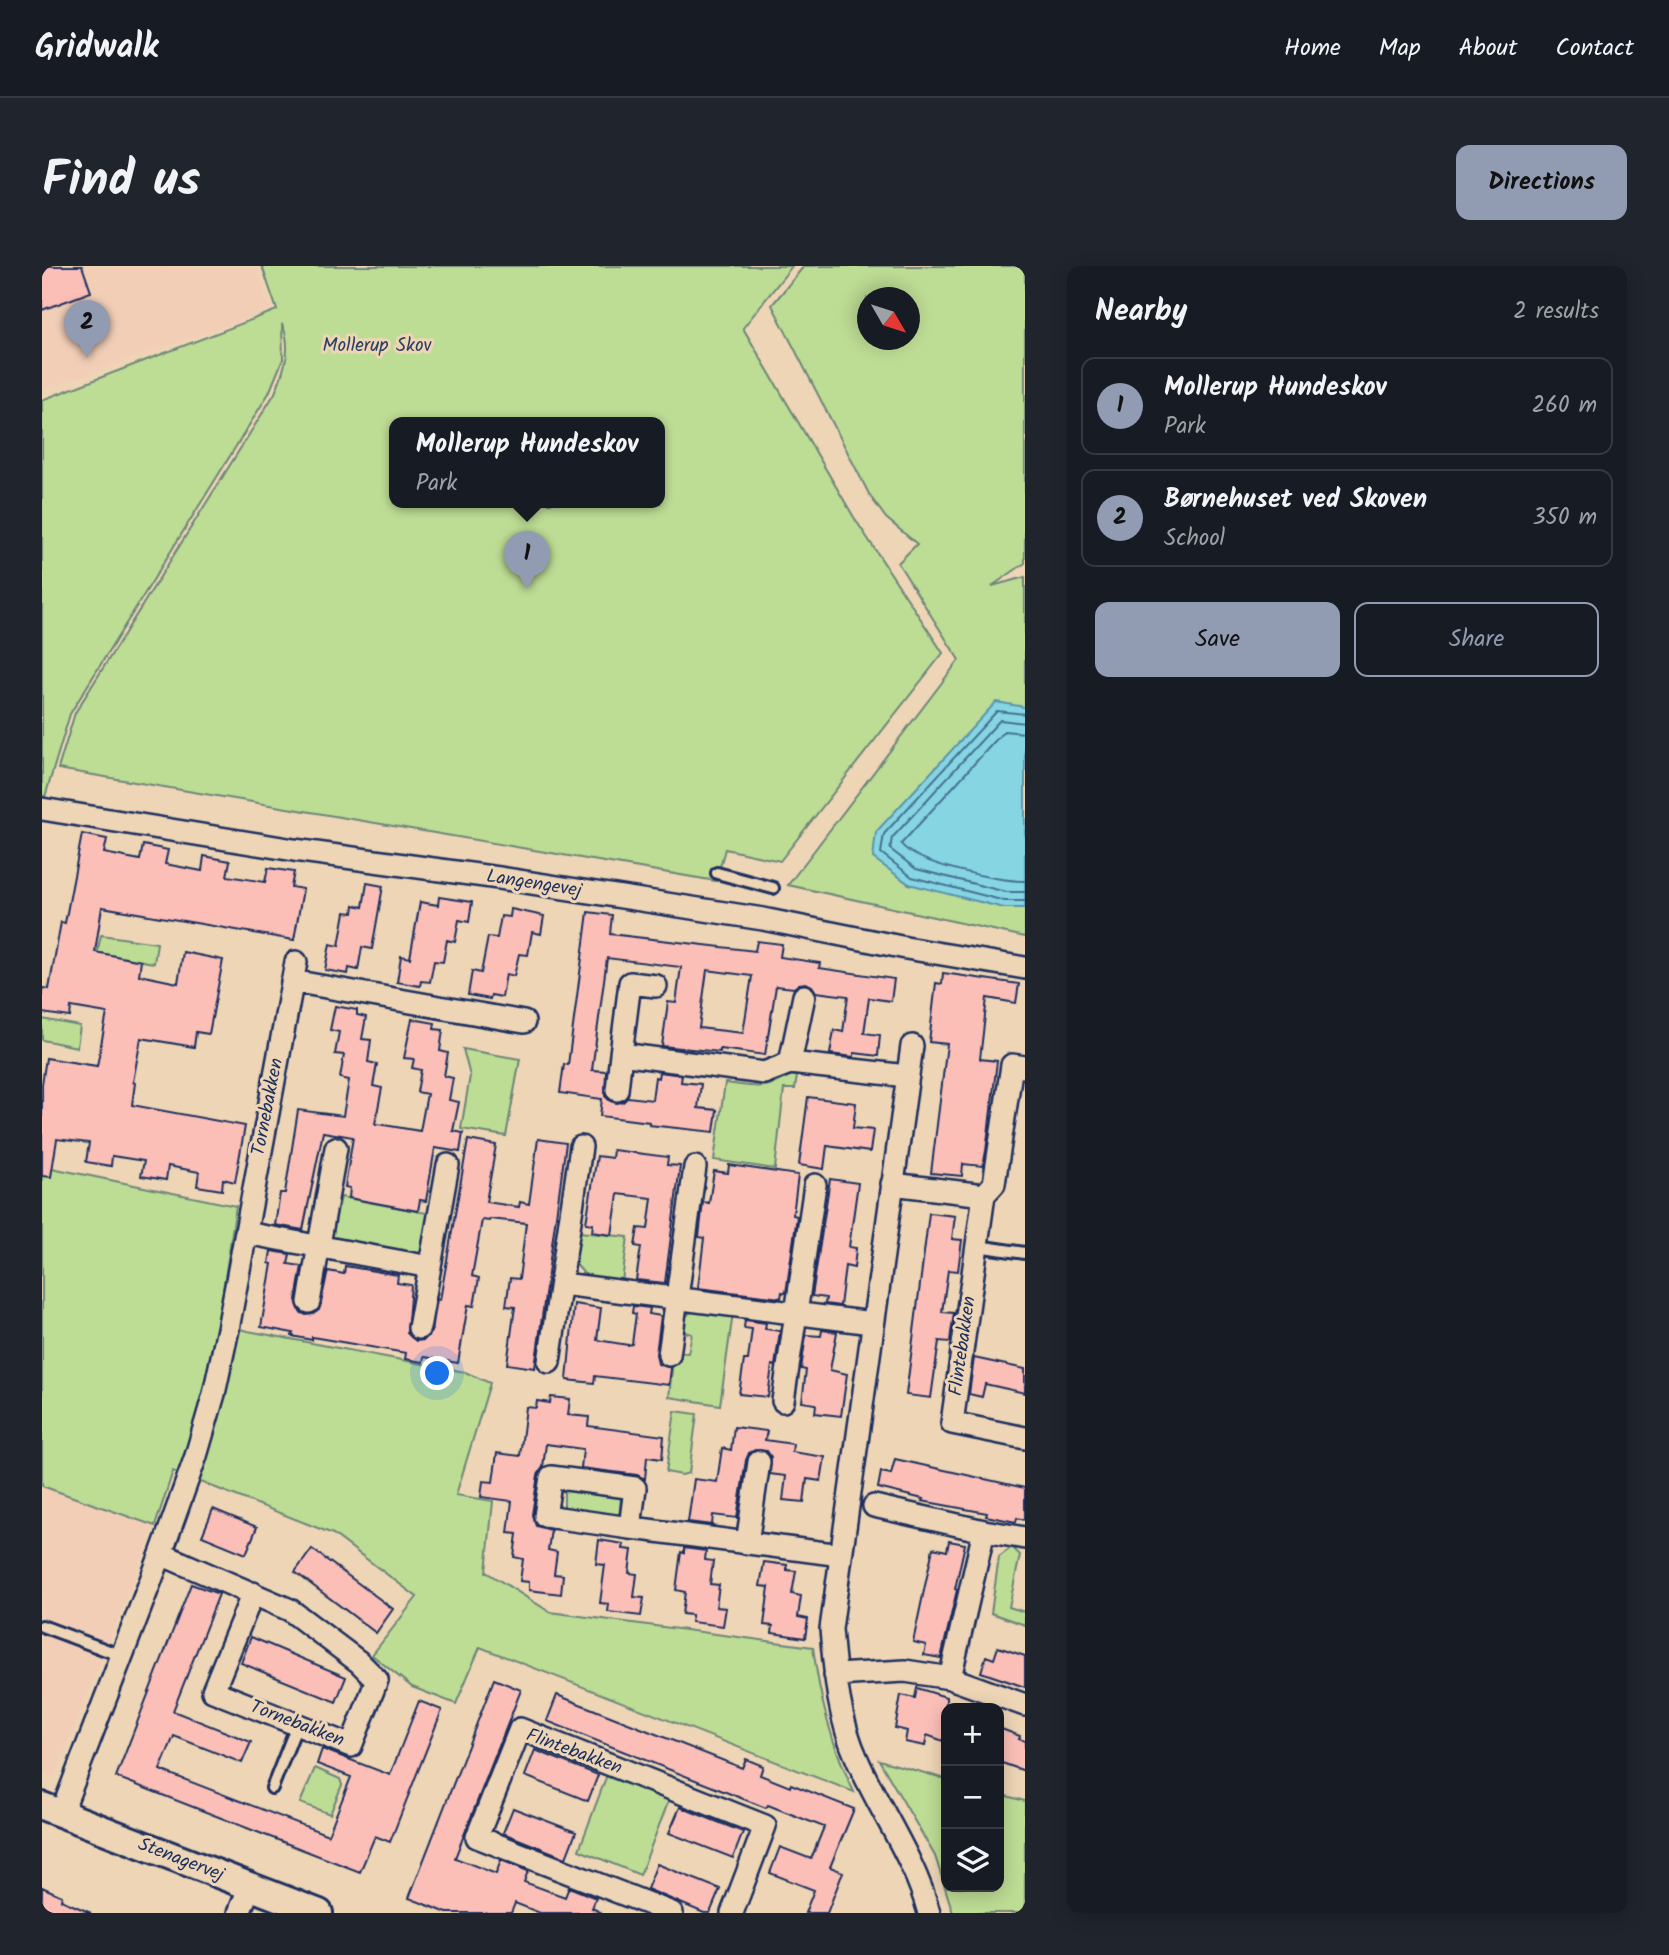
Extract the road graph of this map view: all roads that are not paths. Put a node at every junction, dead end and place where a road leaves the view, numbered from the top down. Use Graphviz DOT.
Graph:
graph roads {
  1 [pos="42,809"];
  2 [pos="717,873"];
  3 [pos="773,888"];
  4 [pos="1025,968"];
  5 [pos="656,986"];
  6 [pos="804,996"];
  7 [pos="524,1022"];
  8 [pos="912,1046"];
  9 [pos="621,1054"];
  10 [pos="790,1063"];
  11 [pos="1025,1067"];
  12 [pos="907,1076"];
  13 [pos="617,1090"];
  14 [pos="581,1147"];
  15 [pos="336,1148"];
  16 [pos="448,1165"];
  17 [pos="695,1167"];
  18 [pos="892,1184"];
  19 [pos="815,1185"];
  20 [pos="984,1195"];
  21 [pos="246,1233"];
  22 [pos="977,1246"];
  23 [pos="318,1247"];
  24 [pos="1025,1253"];
  25 [pos="430,1267"];
  26 [pos="562,1284"];
  27 [pos="677,1298"];
  28 [pos="309,1303"];
  29 [pos="796,1312"];
  30 [pos="872,1323"];
  31 [pos="419,1328"];
  32 [pos="669,1355"];
  33 [pos="549,1362"];
  34 [pos="783,1401"];
  35 [pos="1025,1438"];
  36 [pos="758,1462"];
  37 [pos="874,1506"];
  38 [pos="630,1528"];
  39 [pos="985,1531"];
  40 [pos="1025,1538"];
  41 [pos="747,1543"];
  42 [pos="161,1554"];
  43 [pos="841,1555"];
  44 [pos="253,1593"];
  45 [pos="42,1626"];
  46 [pos="122,1656"];
  47 [pos="835,1675"];
  48 [pos="950,1678"];
  49 [pos="1025,1705"];
  50 [pos="297,1725"];
  51 [pos="272,1788"];
  52 [pos="52,1810"];
  53 [pos="250,1886"];
  54 [pos="239,1913"];
  55 [pos="319,1913"];
  56 [pos="672,1913"];
  57 [pos="732,1913"];
  58 [pos="929,1913"];
  1 -- 4 [label="street, Langengevej"];
  2 -- 3 [label="lane"];
  5 -- 9 [label="street"];
  6 -- 10 [label="street"];
  7 -- 21 [label="street, Tornebakken"];
  8 -- 12 [label="street"];
  9 -- 10 [label="street"];
  9 -- 13 [label="street"];
  10 -- 12 [label="street"];
  11 -- 20 [label="street, Flintebakken"];
  12 -- 18 [label="street"];
  14 -- 26 [label="street"];
  15 -- 23 [label="street"];
  16 -- 25 [label="street"];
  17 -- 27 [label="street"];
  18 -- 20 [label="street"];
  18 -- 30 [label="street"];
  19 -- 29 [label="street"];
  20 -- 22 [label="street, Flintebakken"];
  21 -- 23 [label="street"];
  21 -- 42 [label="street, Tornebakken"];
  22 -- 24 [label="lane"];
  22 -- 35 [label="street, Flintebakken"];
  23 -- 25 [label="street"];
  23 -- 28 [label="street"];
  25 -- 31 [label="street"];
  26 -- 27 [label="street"];
  26 -- 33 [label="street"];
  27 -- 29 [label="street"];
  27 -- 32 [label="street"];
  29 -- 30 [label="street"];
  29 -- 34 [label="street"];
  30 -- 43 [label="street"];
  36 -- 41 [label="street"];
  37 -- 39 [label="street"];
  38 -- 41 [label="street"];
  39 -- 40 [label="street"];
  39 -- 48 [label="street"];
  41 -- 43 [label="street"];
  42 -- 44 [label="street, Tornebakken"];
  42 -- 46 [label="street, Tornebakken"];
  43 -- 47 [label="street"];
  44 -- 50 [label="street, Tornebakken"];
  44 -- 50 [label="street, Tornebakken"];
  45 -- 46 [label="lane"];
  46 -- 52 [label="street, Tornebakken"];
  47 -- 48 [label="street"];
  47 -- 58 [label="street"];
  48 -- 49 [label="street"];
  50 -- 51 [label="lane"];
  52 -- 53 [label="street, Stenagervej"];
  53 -- 54 [label="street"];
  53 -- 55 [label="street, Stenagervej"];
  56 -- 57 [label="street, Flintebakken"];
}
